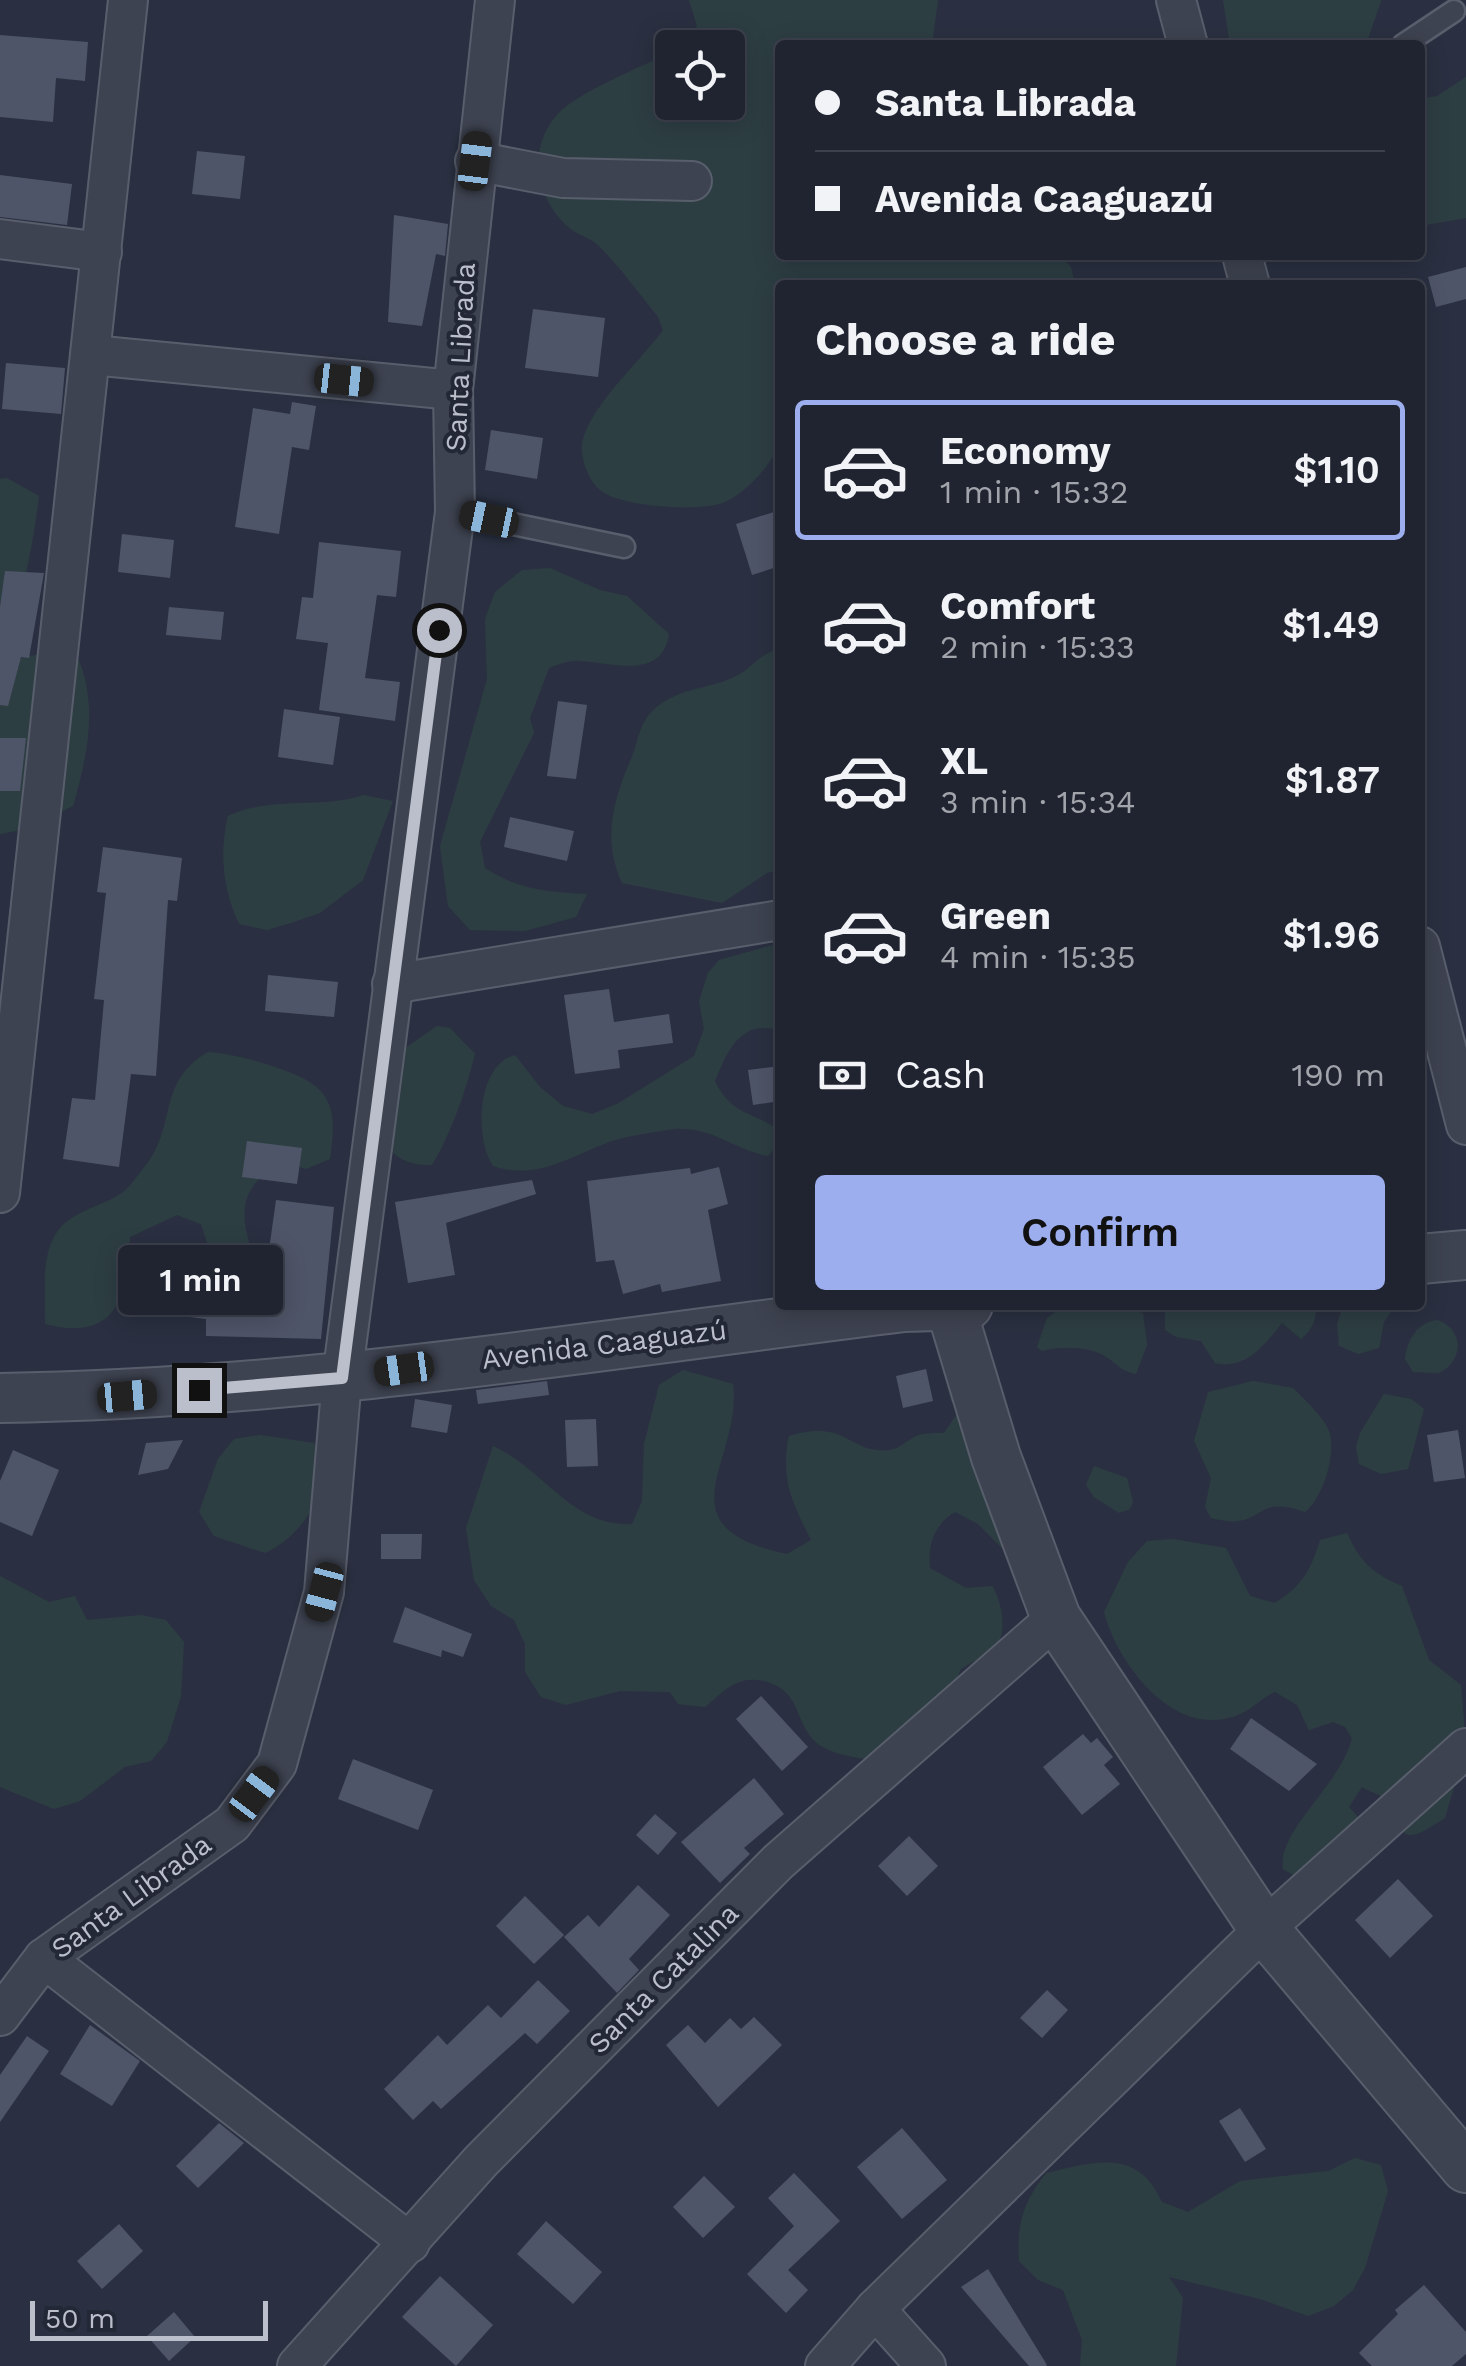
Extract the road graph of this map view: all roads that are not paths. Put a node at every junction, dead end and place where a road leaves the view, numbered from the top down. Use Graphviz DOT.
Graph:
graph roads {
  1 [pos="128,0"];
  2 [pos="495,0"];
  3 [pos="1176,0"];
  4 [pos="1454,11"];
  5 [pos="1187,40"];
  6 [pos="1410,40"];
  7 [pos="475,161"];
  8 [pos="692,182"];
  9 [pos="0,239"];
  10 [pos="102,252"];
  11 [pos="92,354"];
  12 [pos="453,390"];
  13 [pos="455,512"];
  14 [pos="624,547"];
  15 [pos="775,921"];
  16 [pos="1425,965"];
  17 [pos="392,984"];
  18 [pos="1466,1125"];
  19 [pos="0,1192"];
  20 [pos="1466,1255"];
  21 [pos="1425,1259"];
  22 [pos="880,1310"];
  23 [pos="961,1310"];
  24 [pos="342,1378"];
  25 [pos="0,1398"];
  26 [pos="1056,1618"];
  27 [pos="1466,1748"];
  28 [pos="1264,1929"];
  29 [pos="44,1958"];
  30 [pos="0,2016"];
  31 [pos="1466,2168"];
  32 [pos="410,2243"];
  33 [pos="875,2308"];
  34 [pos="297,2366"];
  35 [pos="825,2366"];
  36 [pos="926,2366"];
  1 -- 10 [label="street"];
  2 -- 7 [label="street, Santa Librada"];
  3 -- 5 [label="street"];
  4 -- 6 [label="lane"];
  7 -- 8 [label="street"];
  7 -- 12 [label="street, Santa Librada"];
  9 -- 10 [label="street"];
  10 -- 11 [label="street"];
  11 -- 12 [label="street"];
  11 -- 19 [label="street"];
  12 -- 13 [label="street, Santa Librada"];
  13 -- 14 [label="lane"];
  13 -- 17 [label="street, Santa Librada"];
  15 -- 17 [label="street"];
  16 -- 18 [label="street"];
  17 -- 24 [label="street, Santa Librada"];
  20 -- 21 [label="street"];
  22 -- 24 [label="street, Avenida Caaguazú"];
  23 -- 26 [label="street"];
  24 -- 25 [label="street, Avenida Caaguazú"];
  24 -- 29 [label="street, Santa Librada"];
  26 -- 28 [label="street"];
  26 -- 32 [label="street, Santa Catalina"];
  27 -- 28 [label="street"];
  28 -- 31 [label="street"];
  28 -- 33 [label="street"];
  29 -- 30 [label="street, Santa Librada"];
  29 -- 32 [label="street"];
  32 -- 34 [label="street, Santa Catalina"];
  33 -- 35 [label="street"];
  33 -- 36 [label="street"];
}
